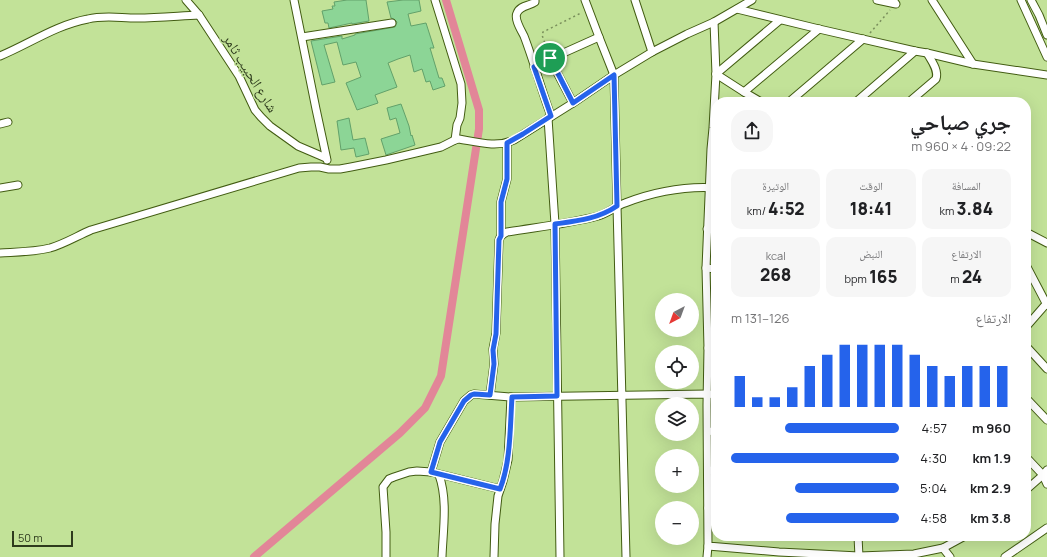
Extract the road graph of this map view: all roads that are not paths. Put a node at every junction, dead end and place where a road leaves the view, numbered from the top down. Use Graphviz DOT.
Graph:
graph roads {
  1 [pos="186,0"];
  2 [pos="294,0"];
  3 [pos="435,0"];
  4 [pos="535,0"];
  5 [pos="586,0"];
  6 [pos="635,0"];
  7 [pos="752,0"];
  8 [pos="877,0"];
  9 [pos="932,0"];
  10 [pos="1021,0"];
  11 [pos="1031,0"];
  12 [pos="894,2"];
  13 [pos="737,8"];
  14 [pos="1047,14"];
  15 [pos="199,15"];
  16 [pos="1039,15"];
  17 [pos="780,20"];
  18 [pos="714,22"];
  19 [pos="392,23"];
  20 [pos="819,29"];
  21 [pos="1047,35"];
  22 [pos="302,37"];
  23 [pos="599,37"];
  24 [pos="863,39"];
  25 [pos="915,51"];
  26 [pos="652,52"];
  27 [pos="927,53"];
  28 [pos="0,56"];
  29 [pos="1047,57"];
  30 [pos="550,58"];
  31 [pos="973,64"];
  32 [pos="534,67"];
  33 [pos="716,74"];
  34 [pos="614,75"];
  35 [pos="1047,75"];
  36 [pos="744,92"];
  37 [pos="716,97"];
  38 [pos="752,97"];
  39 [pos="795,97"];
  40 [pos="862,97"];
  41 [pos="915,97"];
  42 [pos="573,103"];
  43 [pos="550,117"];
  44 [pos="8,122"];
  45 [pos="0,124"];
  46 [pos="457,139"];
  47 [pos="507,143"];
  48 [pos="326,158"];
  49 [pos="329,169"];
  50 [pos="18,185"];
  51 [pos="0,188"];
  52 [pos="711,188"];
  53 [pos="711,202"];
  54 [pos="617,206"];
  55 [pos="555,224"];
  56 [pos="707,229"];
  57 [pos="711,229"];
  58 [pos="1031,235"];
  59 [pos="501,236"];
  60 [pos="1047,243"];
  61 [pos="0,253"];
  62 [pos="706,268"];
  63 [pos="711,268"];
  64 [pos="1031,277"];
  65 [pos="1047,304"];
  66 [pos="707,306"];
  67 [pos="711,306"];
  68 [pos="1031,322"];
  69 [pos="708,348"];
  70 [pos="711,348"];
  71 [pos="1031,351"];
  72 [pos="1047,369"];
  73 [pos="708,394"];
  74 [pos="711,394"];
  75 [pos="490,395"];
  76 [pos="622,395"];
  77 [pos="557,396"];
  78 [pos="512,397"];
  79 [pos="1031,403"];
  80 [pos="1047,420"];
  81 [pos="708,431"];
  82 [pos="711,431"];
  83 [pos="1031,461"];
  84 [pos="708,470"];
  85 [pos="711,470"];
  86 [pos="431,472"];
  87 [pos="1045,473"];
  88 [pos="439,474"];
  89 [pos="1047,484"];
  90 [pos="1031,486"];
  91 [pos="500,489"];
  92 [pos="708,508"];
  93 [pos="711,508"];
  94 [pos="1047,528"];
  95 [pos="1031,539"];
  96 [pos="858,541"];
  97 [pos="956,541"];
  98 [pos="1028,541"];
  99 [pos="708,546"];
  100 [pos="943,548"];
  101 [pos="779,555"];
  102 [pos="859,556"];
  103 [pos="914,556"];
  104 [pos="386,557"];
  105 [pos="442,557"];
  106 [pos="494,557"];
  107 [pos="560,557"];
  108 [pos="626,557"];
  109 [pos="707,557"];
  110 [pos="950,557"];
  111 [pos="1005,557"];
  1 -- 15 [label="street, شارع الحبيب ثامر"];
  2 -- 22 [label="street"];
  3 -- 46 [label="street"];
  4 -- 32 [label="street"];
  5 -- 23 [label="street"];
  6 -- 26 [label="street"];
  7 -- 13 [label="street"];
  8 -- 12 [label="street"];
  9 -- 31 [label="street"];
  10 -- 29 [label="street"];
  11 -- 16 [label="street"];
  13 -- 17 [label="street"];
  13 -- 18 [label="street"];
  14 -- 16 [label="street"];
  15 -- 28 [label="street"];
  15 -- 48 [label="street, شارع الحبيب ثامر"];
  16 -- 21 [label="street"];
  17 -- 20 [label="street"];
  17 -- 33 [label="street"];
  18 -- 26 [label="street"];
  18 -- 33 [label="street"];
  19 -- 22 [label="street"];
  20 -- 24 [label="street"];
  20 -- 36 [label="street"];
  22 -- 48 [label="street"];
  23 -- 30 [label="street"];
  23 -- 34 [label="street"];
  24 -- 25 [label="street"];
  24 -- 39 [label="street"];
  25 -- 27 [label="street"];
  25 -- 40 [label="street"];
  26 -- 34 [label="street"];
  27 -- 31 [label="street"];
  27 -- 41 [label="street"];
  30 -- 32 [label="street"];
  30 -- 42 [label="street"];
  31 -- 35 [label="street"];
  32 -- 43 [label="street"];
  33 -- 36 [label="street"];
  33 -- 37 [label="street"];
  34 -- 42 [label="street"];
  34 -- 54 [label="street"];
  36 -- 38 [label="street"];
  42 -- 43 [label="street"];
  43 -- 47 [label="street"];
  43 -- 55 [label="street"];
  44 -- 45 [label="street"];
  46 -- 47 [label="street"];
  46 -- 49 [label="street"];
  47 -- 59 [label="street"];
  48 -- 49 [label="street"];
  49 -- 61 [label="street"];
  50 -- 51 [label="street"];
  52 -- 54 [label="street"];
  53 -- 56 [label="street"];
  54 -- 55 [label="street"];
  54 -- 76 [label="street"];
  55 -- 59 [label="street"];
  55 -- 77 [label="street"];
  56 -- 57 [label="street"];
  56 -- 62 [label="street"];
  58 -- 60 [label="street"];
  59 -- 75 [label="street"];
  62 -- 63 [label="street"];
  62 -- 66 [label="street"];
  64 -- 65 [label="street"];
  65 -- 68 [label="street"];
  66 -- 67 [label="street"];
  66 -- 69 [label="street"];
  69 -- 70 [label="street"];
  69 -- 73 [label="street"];
  71 -- 72 [label="street"];
  73 -- 74 [label="street"];
  73 -- 76 [label="street"];
  73 -- 81 [label="street"];
  75 -- 78 [label="street"];
  75 -- 86 [label="street"];
  76 -- 77 [label="street"];
  76 -- 108 [label="street"];
  77 -- 78 [label="street"];
  77 -- 107 [label="street"];
  78 -- 91 [label="street"];
  79 -- 80 [label="street"];
  81 -- 82 [label="street"];
  81 -- 84 [label="street"];
  83 -- 87 [label="street"];
  84 -- 85 [label="street"];
  84 -- 92 [label="street"];
  86 -- 88 [label="street"];
  86 -- 104 [label="street"];
  87 -- 89 [label="street"];
  87 -- 90 [label="street"];
  88 -- 91 [label="street"];
  88 -- 105 [label="street"];
  91 -- 106 [label="street"];
  92 -- 93 [label="street"];
  92 -- 99 [label="street"];
  94 -- 95 [label="street"];
  96 -- 102 [label="street"];
  97 -- 100 [label="street"];
  98 -- 111 [label="street"];
  99 -- 101 [label="street"];
  99 -- 109 [label="street"];
  100 -- 103 [label="street"];
  100 -- 110 [label="street"];
  101 -- 102 [label="street"];
  102 -- 103 [label="street"];
}
